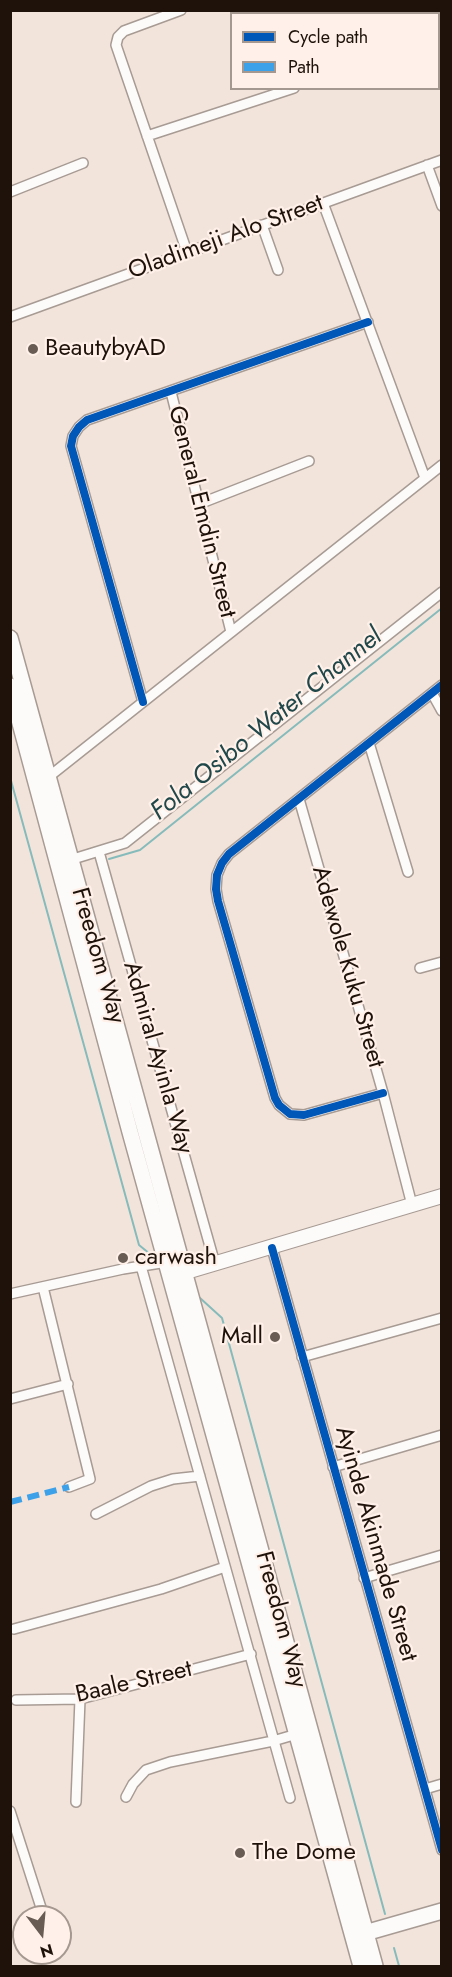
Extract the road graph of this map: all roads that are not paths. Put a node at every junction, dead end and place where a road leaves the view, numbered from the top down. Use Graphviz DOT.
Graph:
graph roads {
  1 [pos="181,10"];
  2 [pos="288,90"];
  3 [pos="147,136"];
  4 [pos="441,160"];
  5 [pos="83,163"];
  6 [pos="427,165"];
  7 [pos="10,192"];
  8 [pos="323,203"];
  9 [pos="441,206"];
  10 [pos="262,225"];
  11 [pos="187,252"];
  12 [pos="278,270"];
  13 [pos="10,317"];
  14 [pos="368,322"];
  15 [pos="171,392"];
  16 [pos="309,461"];
  17 [pos="441,465"];
  18 [pos="425,478"];
  19 [pos="199,504"];
  20 [pos="441,592"];
  21 [pos="231,632"];
  22 [pos="10,638"];
  23 [pos="441,685"];
  24 [pos="10,686"];
  25 [pos="432,693"];
  26 [pos="143,702"];
  27 [pos="441,711"];
  28 [pos="369,743"];
  29 [pos="43,781"];
  30 [pos="299,799"];
  31 [pos="99,852"];
  32 [pos="70,860"];
  33 [pos="408,872"];
  34 [pos="441,962"];
  35 [pos="420,968"];
  36 [pos="382,1093"];
  37 [pos="441,1196"];
  38 [pos="412,1205"];
  39 [pos="272,1248"];
  40 [pos="214,1264"];
  41 [pos="141,1266"];
  42 [pos="174,1270"];
  43 [pos="43,1287"];
  44 [pos="10,1294"];
  45 [pos="441,1318"];
  46 [pos="302,1357"];
  47 [pos="68,1384"];
  48 [pos="10,1399"];
  49 [pos="441,1435"];
  50 [pos="333,1467"];
  51 [pos="200,1476"];
  52 [pos="69,1486"];
  53 [pos="96,1514"];
  54 [pos="441,1555"];
  55 [pos="225,1567"];
  56 [pos="364,1578"];
  57 [pos="14,1629"];
  58 [pos="251,1654"];
  59 [pos="80,1699"];
  60 [pos="16,1700"];
  61 [pos="297,1734"];
  62 [pos="273,1741"];
  63 [pos="441,1784"];
  64 [pos="425,1789"];
  65 [pos="126,1797"];
  66 [pos="290,1798"];
  67 [pos="76,1802"];
  68 [pos="10,1811"];
  69 [pos="441,1850"];
  70 [pos="40,1905"];
  71 [pos="441,1911"];
  72 [pos="441,1922"];
  73 [pos="360,1940"];
  74 [pos="361,1966"];
  75 [pos="375,1966"];
  1 -- 3 [label="street"];
  2 -- 3 [label="street"];
  3 -- 11 [label="street"];
  4 -- 6 [label="street, Oladimeji Alo Street"];
  5 -- 7 [label="street"];
  6 -- 8 [label="street, Oladimeji Alo Street"];
  6 -- 9 [label="street"];
  8 -- 10 [label="street, Oladimeji Alo Street"];
  8 -- 14 [label="street"];
  10 -- 11 [label="street, Oladimeji Alo Street"];
  10 -- 12 [label="street"];
  11 -- 13 [label="street, Oladimeji Alo Street"];
  14 -- 15 [label="street"];
  14 -- 18 [label="street"];
  15 -- 19 [label="street, General Emdin Street"];
  15 -- 26 [label="street"];
  16 -- 19 [label="street"];
  17 -- 18 [label="street"];
  18 -- 21 [label="street"];
  19 -- 21 [label="street, General Emdin Street"];
  20 -- 31 [label="street"];
  21 -- 26 [label="street"];
  22 -- 29 [label="main road, Freedom Way"];
  23 -- 25 [label="street"];
  24 -- 29 [label="main road, Freedom Way"];
  25 -- 27 [label="street"];
  25 -- 28 [label="street"];
  26 -- 29 [label="street"];
  28 -- 30 [label="street"];
  28 -- 33 [label="street"];
  29 -- 32 [label="main road, Freedom Way"];
  29 -- 42 [label="main road, Freedom Way"];
  30 -- 36 [label="street, Adewole Kuku Street"];
  30 -- 36 [label="street"];
  31 -- 32 [label="street"];
  31 -- 40 [label="street, Admiral Ayinla Way"];
  32 -- 42 [label="main road, Freedom Way"];
  34 -- 35 [label="street"];
  36 -- 38 [label="street, Adewole Kuku Street"];
  37 -- 38 [label="street"];
  38 -- 39 [label="street"];
  39 -- 40 [label="street"];
  39 -- 46 [label="street, Ayinde Akinmade Street"];
  40 -- 42 [label="street"];
  41 -- 42 [label="street"];
  41 -- 43 [label="street"];
  41 -- 51 [label="street"];
  42 -- 61 [label="main road, Freedom Way"];
  42 -- 73 [label="main road, Freedom Way"];
  43 -- 44 [label="street"];
  43 -- 47 [label="street"];
  45 -- 46 [label="street"];
  46 -- 50 [label="street, Ayinde Akinmade Street"];
  47 -- 48 [label="street"];
  47 -- 52 [label="street"];
  49 -- 50 [label="street"];
  50 -- 56 [label="street, Ayinde Akinmade Street"];
  51 -- 53 [label="street"];
  51 -- 55 [label="street"];
  54 -- 56 [label="street"];
  55 -- 57 [label="street"];
  55 -- 58 [label="street"];
  56 -- 64 [label="street, Ayinde Akinmade Street"];
  58 -- 59 [label="street, Baale Street"];
  58 -- 62 [label="street"];
  59 -- 60 [label="street, Baale Street"];
  59 -- 67 [label="street"];
  61 -- 62 [label="street"];
  61 -- 73 [label="main road, Freedom Way"];
  62 -- 65 [label="street"];
  62 -- 66 [label="street"];
  63 -- 64 [label="street"];
  64 -- 69 [label="street, Ayinde Akinmade Street"];
  68 -- 70 [label="street"];
  71 -- 73 [label="main road"];
  72 -- 73 [label="main road"];
  73 -- 74 [label="main road, Freedom Way"];
  73 -- 75 [label="main road, Freedom Way"];
}
